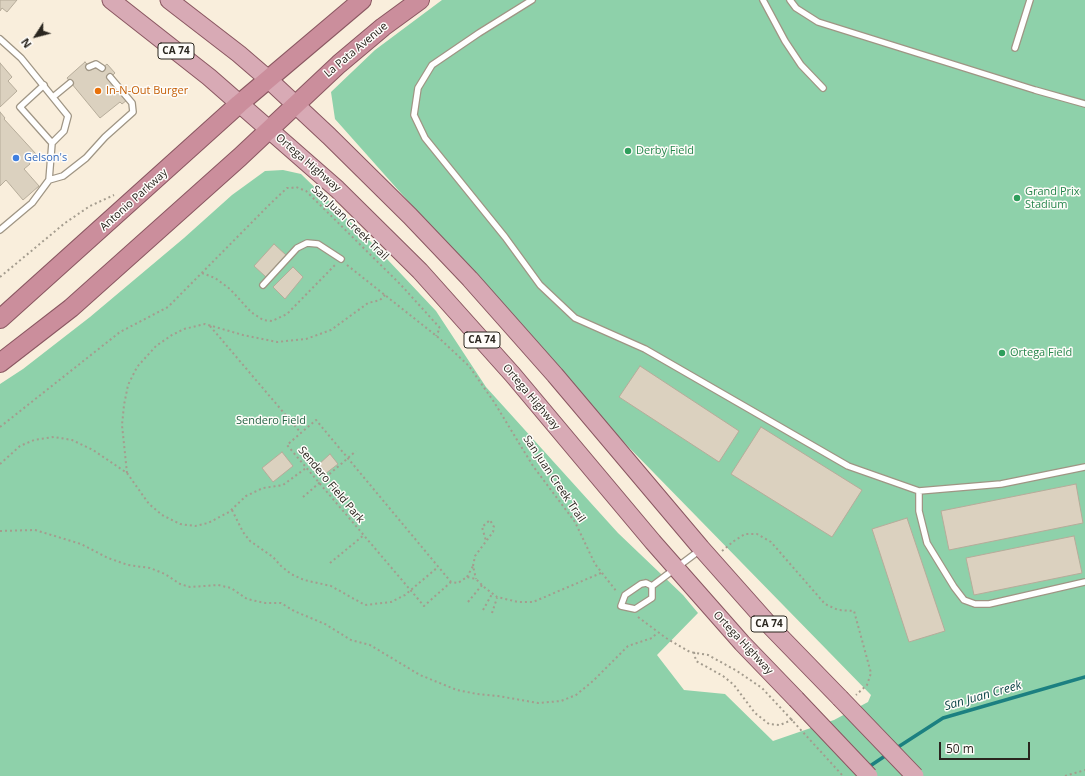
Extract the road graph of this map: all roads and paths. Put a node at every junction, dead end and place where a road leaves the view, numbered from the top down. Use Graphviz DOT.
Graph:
graph roads {
  1 [pos="111,0"];
  2 [pos="169,0"];
  3 [pos="362,0"];
  4 [pos="420,0"];
  5 [pos="532,0"];
  6 [pos="763,0"];
  7 [pos="790,0"];
  8 [pos="1030,0"];
  9 [pos="0,39"];
  10 [pos="1015,48"];
  11 [pos="89,67"];
  12 [pos="102,68"];
  13 [pos="110,78"];
  14 [pos="268,79"];
  15 [pos="70,83"];
  16 [pos="44,85"];
  17 [pos="823,88"];
  18 [pos="53,97"];
  19 [pos="239,104"];
  20 [pos="295,104"];
  21 [pos="1085,104"];
  22 [pos="269,129"];
  23 [pos="52,143"];
  24 [pos="50,180"];
  25 [pos="117,194"];
  26 [pos="0,230"];
  27 [pos="341,259"];
  28 [pos="202,273"];
  29 [pos="0,277"];
  30 [pos="262,284"];
  31 [pos="385,295"];
  32 [pos="0,319"];
  33 [pos="210,325"];
  34 [pos="436,336"];
  35 [pos="0,363"];
  36 [pos="0,427"];
  37 [pos="301,433"];
  38 [pos="356,451"];
  39 [pos="348,458"];
  40 [pos="0,464"];
  41 [pos="306,467"];
  42 [pos="1085,467"];
  43 [pos="127,473"];
  44 [pos="319,483"];
  45 [pos="919,491"];
  46 [pos="303,497"];
  47 [pos="232,510"];
  48 [pos="0,531"];
  49 [pos="364,535"];
  50 [pos="486,541"];
  51 [pos="701,548"];
  52 [pos="330,563"];
  53 [pos="473,566"];
  54 [pos="438,567"];
  55 [pos="676,568"];
  56 [pos="601,573"];
  57 [pos="467,577"];
  58 [pos="476,579"];
  59 [pos="452,582"];
  60 [pos="1085,582"];
  61 [pos="482,585"];
  62 [pos="652,586"];
  63 [pos="411,590"];
  64 [pos="492,593"];
  65 [pos="497,597"];
  66 [pos="623,600"];
  67 [pos="468,602"];
  68 [pos="630,608"];
  69 [pos="483,610"];
  70 [pos="492,614"];
  71 [pos="658,632"];
  72 [pos="1085,770"];
  73 [pos="843,776"];
  74 [pos="869,776"];
  75 [pos="915,776"];
  76 [pos="1065,776"];
  1 -- 19 [label="main road, Ortega Highway / CA 74"];
  2 -- 14 [label="main road, CA 74"];
  3 -- 14 [label="highway"];
  4 -- 20 [label="highway, La Pata Avenue"];
  5 -- 45 [label="lane"];
  6 -- 17 [label="lane"];
  7 -- 21 [label="lane"];
  8 -- 10 [label="lane"];
  9 -- 16 [label="lane"];
  11 -- 12 [label="lane"];
  13 -- 24 [label="lane"];
  14 -- 19 [label="highway, Antonio Parkway"];
  14 -- 20 [label="main road, CA 74"];
  15 -- 18 [label="lane"];
  16 -- 18 [label="lane"];
  16 -- 23 [label="lane"];
  18 -- 23 [label="lane"];
  19 -- 22 [label="main road, Ortega Highway / CA 74"];
  19 -- 32 [label="highway, Antonio Parkway"];
  20 -- 22 [label="highway, La Pata Avenue"];
  20 -- 51 [label="main road, CA 74"];
  22 -- 35 [label="highway"];
  22 -- 55 [label="main road, Ortega Highway / CA 74"];
  23 -- 24 [label="lane"];
  24 -- 26 [label="lane"];
  25 -- 29 [label="path"];
  27 -- 28 [label="path"];
  27 -- 30 [label="lane"];
  27 -- 31 [label="path, San Juan Creek Trail"];
  28 -- 34 [label="path, San Juan Creek Trail"];
  28 -- 36 [label="path, San Juan Creek Trail"];
  31 -- 33 [label="path"];
  31 -- 34 [label="path, San Juan Creek Trail"];
  33 -- 37 [label="path"];
  33 -- 43 [label="path"];
  34 -- 56 [label="path, San Juan Creek Trail"];
  37 -- 39 [label="path, Sendero Field Park"];
  37 -- 41 [label="path, Sendero Field Park"];
  38 -- 39 [label="path"];
  39 -- 44 [label="path"];
  39 -- 54 [label="path, Sendero Field Park"];
  40 -- 43 [label="path"];
  41 -- 44 [label="path, Sendero Field Park"];
  41 -- 47 [label="path"];
  42 -- 45 [label="lane"];
  43 -- 47 [label="path"];
  44 -- 46 [label="path"];
  44 -- 49 [label="path, Sendero Field Park"];
  45 -- 60 [label="lane"];
  47 -- 63 [label="path"];
  48 -- 71 [label="path"];
  49 -- 52 [label="path"];
  49 -- 63 [label="path, Sendero Field Park"];
  50 -- 50 [label="path"];
  50 -- 53 [label="path"];
  51 -- 55 [label="lane"];
  51 -- 75 [label="main road, CA 74, bridge"];
  53 -- 57 [label="path"];
  53 -- 58 [label="path"];
  54 -- 59 [label="path, Sendero Field Park"];
  54 -- 63 [label="path"];
  55 -- 62 [label="lane"];
  55 -- 74 [label="main road, Ortega Highway / CA 74, bridge"];
  56 -- 65 [label="path"];
  56 -- 66 [label="path, San Juan Creek Trail"];
  57 -- 58 [label="path"];
  57 -- 59 [label="path, Sendero Field Park"];
  58 -- 61 [label="path"];
  59 -- 63 [label="path, Sendero Field Park"];
  61 -- 64 [label="path"];
  61 -- 67 [label="path"];
  62 -- 66 [label="lane"];
  62 -- 68 [label="lane"];
  64 -- 65 [label="path"];
  64 -- 69 [label="path"];
  65 -- 70 [label="path"];
  66 -- 68 [label="lane"];
  68 -- 71 [label="path"];
  71 -- 73 [label="path, bridge"];
  72 -- 76 [label="path"];
}
